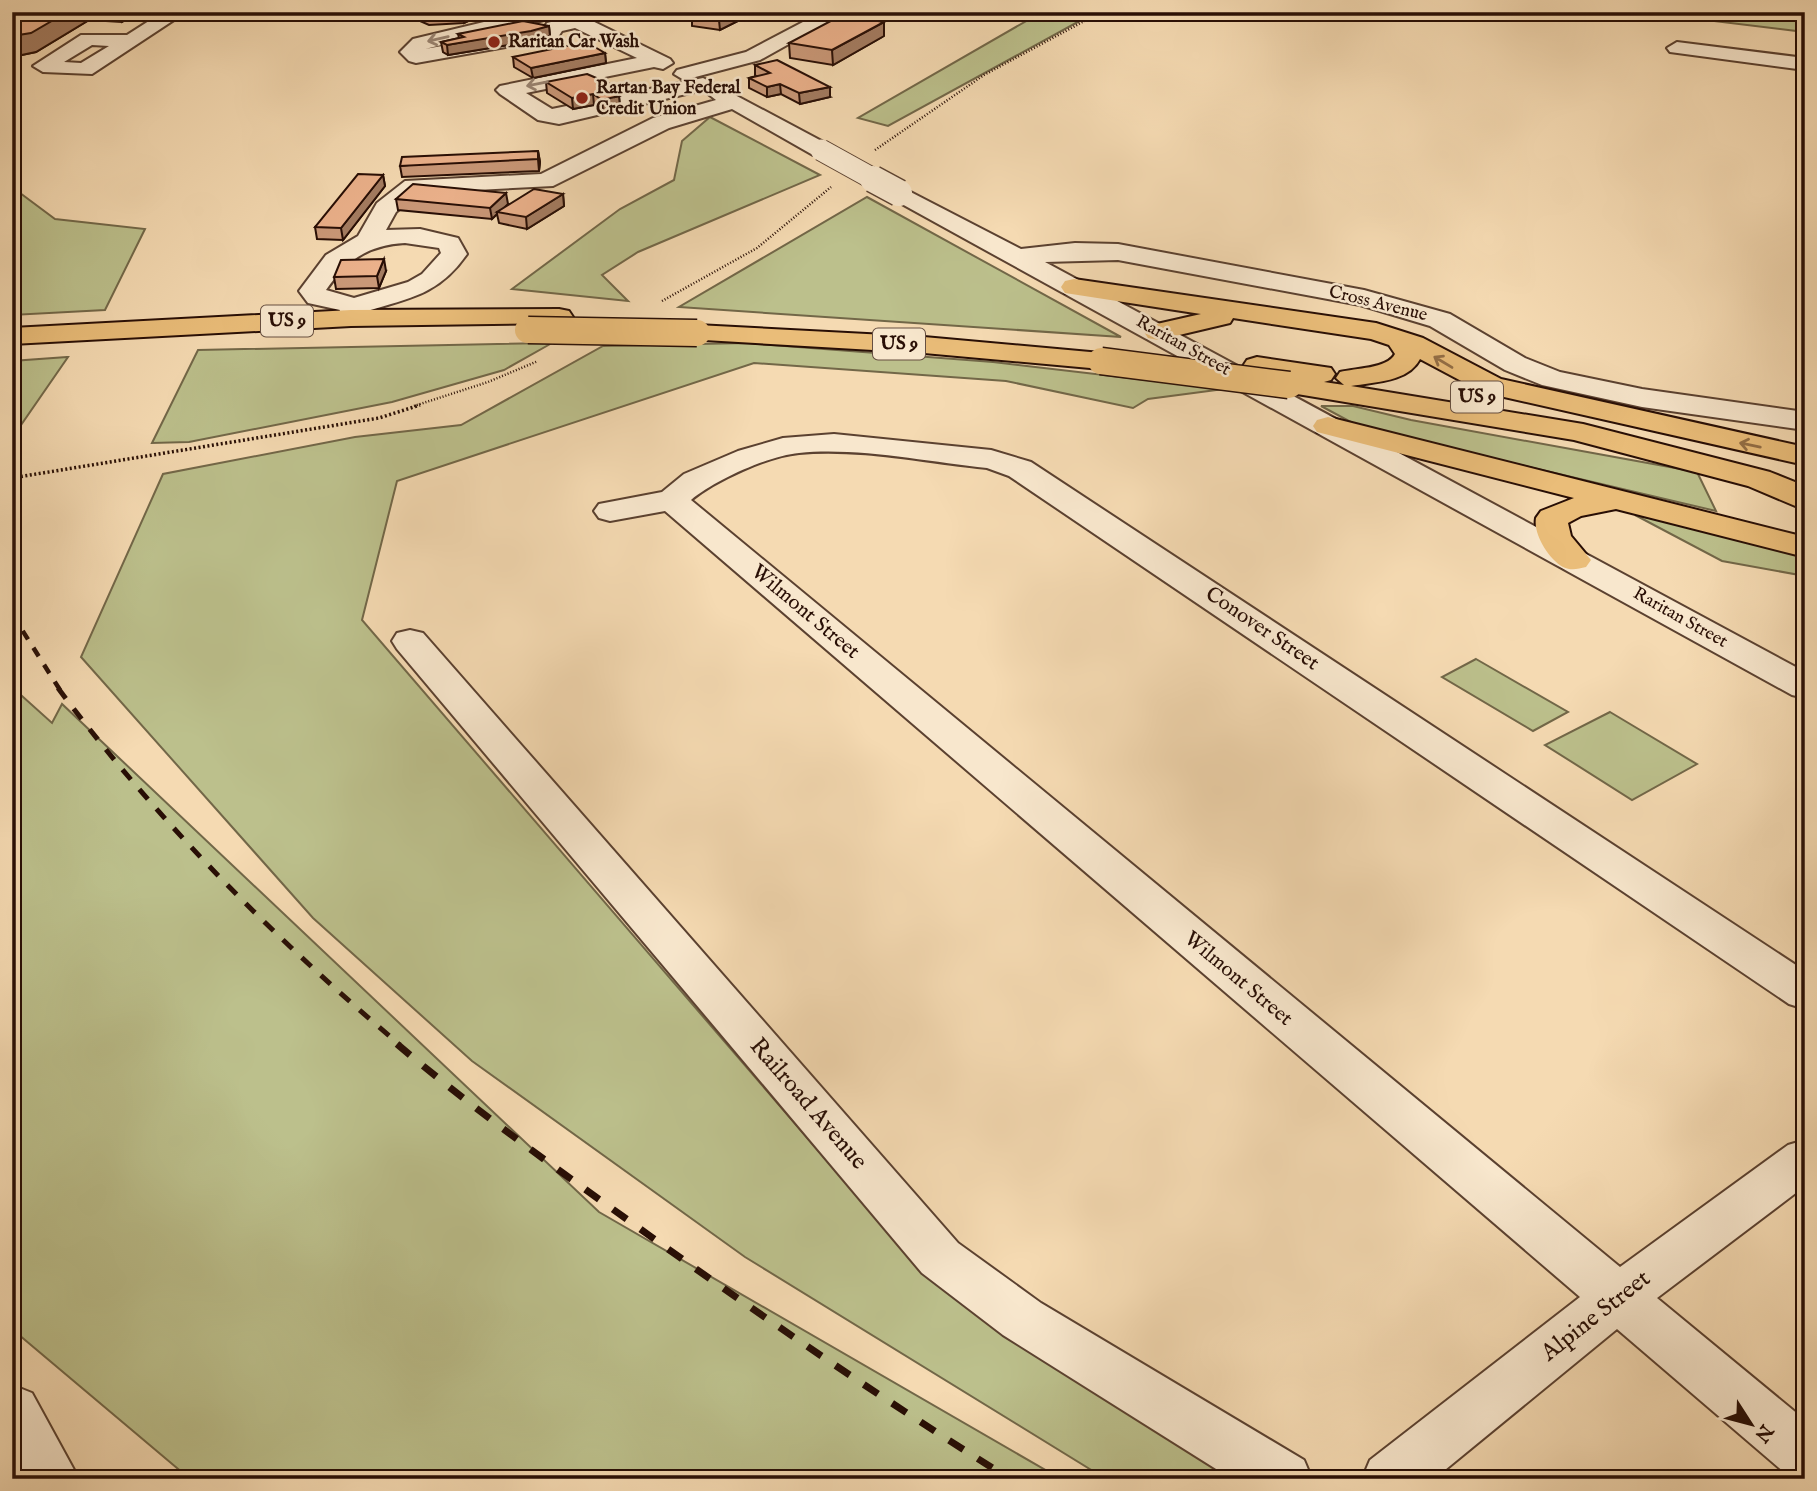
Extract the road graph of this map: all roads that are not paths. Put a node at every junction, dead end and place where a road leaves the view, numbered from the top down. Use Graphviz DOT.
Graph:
graph roads {
  1 [pos="177,12"];
  2 [pos="837,12"];
  3 [pos="555,17"];
  4 [pos="614,39"];
  5 [pos="131,41"];
  6 [pos="1677,48"];
  7 [pos="657,60"];
  8 [pos="1805,64"];
  9 [pos="604,70"];
  10 [pos="456,71"];
  11 [pos="694,79"];
  12 [pos="652,97"];
  13 [pos="734,102"];
  14 [pos="366,244"];
  15 [pos="1020,257"];
  16 [pos="1074,287"];
  17 [pos="1197,305"];
  18 [pos="353,312"];
  19 [pos="1123,313"];
  20 [pos="1258,314"];
  21 [pos="1158,332"];
  22 [pos="1398,338"];
  23 [pos="15,342"];
  24 [pos="1095,354"];
  25 [pos="1350,378"];
  26 [pos="1805,421"];
  27 [pos="1328,426"];
  28 [pos="1581,432"];
  29 [pos="1696,433"];
  30 [pos="1805,456"];
  31 [pos="1805,478"];
  32 [pos="1618,499"];
  33 [pos="672,500"];
  34 [pos="1805,500"];
  35 [pos="610,511"];
  36 [pos="1714,523"];
  37 [pos="1805,523"];
  38 [pos="1805,547"];
  39 [pos="1574,560"];
  40 [pos="410,641"];
  41 [pos="1805,687"];
  42 [pos="1805,993"];
  43 [pos="1805,1159"];
  44 [pos="1616,1299"];
  45 [pos="12,1410"];
  46 [pos="1805,1455"];
  47 [pos="50,1479"];
  48 [pos="1283,1479"];
  49 [pos="1391,1479"];
  1 -- 5 [label="street"];
  2 -- 11 [label="street"];
  3 -- 3 [label="street, one-way"];
  3 -- 4 [label="street, Raritan Street"];
  4 -- 7 [label="street, Raritan Street"];
  4 -- 10 [label="street"];
  6 -- 8 [label="street"];
  7 -- 9 [label="street"];
  7 -- 11 [label="street, Raritan Street"];
  9 -- 12 [label="street"];
  9 -- 12 [label="street, one-way"];
  11 -- 12 [label="street"];
  11 -- 13 [label="street, Raritan Street"];
  13 -- 14 [label="street"];
  13 -- 15 [label="street, Raritan Street, bridge"];
  14 -- 18 [label="street"];
  14 -- 18 [label="street"];
  15 -- 16 [label="street, Raritan Street"];
  15 -- 26 [label="street, Cross Avenue"];
  16 -- 17 [label="highway"];
  16 -- 19 [label="street, Raritan Street"];
  17 -- 19 [label="highway"];
  17 -- 20 [label="highway"];
  18 -- 23 [label="highway, US 9"];
  18 -- 24 [label="highway, US 9"];
  19 -- 21 [label="street, Raritan Street"];
  20 -- 21 [label="highway"];
  20 -- 22 [label="highway"];
  21 -- 27 [label="street, Raritan Street"];
  22 -- 25 [label="highway"];
  29 -- 22 [label="highway, one-way"];
  23 -- 24 [label="highway, US 9, bridge"];
  24 -- 25 [label="highway, US 9"];
  24 -- 28 [label="highway, US 9, bridge"];
  25 -- 29 [label="highway, US 9"];
  27 -- 32 [label="highway"];
  27 -- 39 [label="street, Raritan Street"];
  28 -- 31 [label="highway, US 9"];
  28 -- 34 [label="highway"];
  30 -- 29 [label="highway, US 9, one-way"];
  32 -- 36 [label="highway"];
  32 -- 39 [label="highway"];
  33 -- 35 [label="street"];
  33 -- 42 [label="street, Conover Street"];
  33 -- 44 [label="street, Wilmont Street"];
  36 -- 37 [label="highway"];
  36 -- 38 [label="highway"];
  39 -- 41 [label="street, Raritan Street"];
  40 -- 48 [label="street, Railroad Avenue"];
  43 -- 44 [label="street, Alpine Street"];
  44 -- 46 [label="street, Wilmont Street"];
  44 -- 49 [label="street, Alpine Street"];
  45 -- 47 [label="street"];
}
